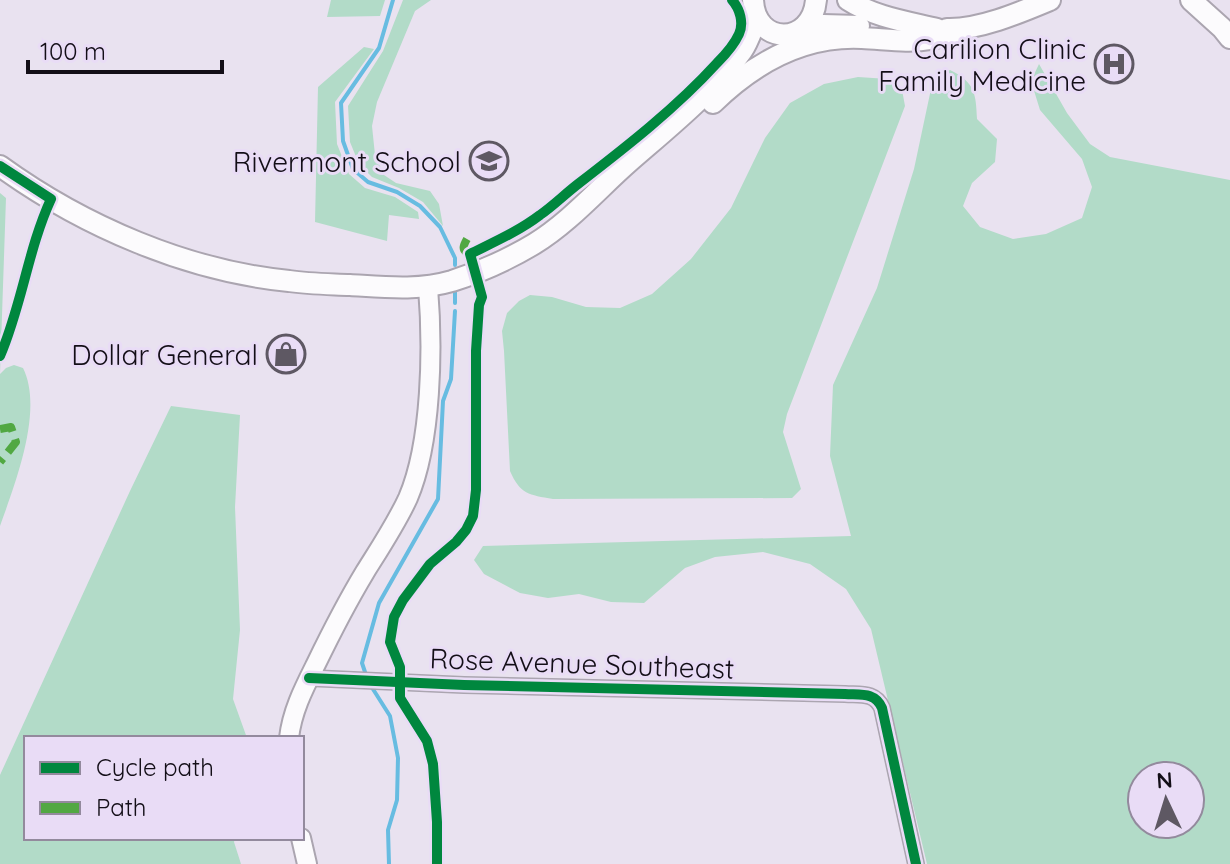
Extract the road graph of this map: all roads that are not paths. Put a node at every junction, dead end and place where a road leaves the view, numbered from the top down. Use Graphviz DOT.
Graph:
graph roads {
  1 [pos="816,0"];
  2 [pos="848,0"];
  3 [pos="1050,0"];
  4 [pos="1191,0"];
  5 [pos="755,9"];
  6 [pos="871,26"];
  7 [pos="937,29"];
  8 [pos="960,30"];
  9 [pos="792,33"];
  10 [pos="1230,38"];
  11 [pos="719,79"];
  12 [pos="664,132"];
  13 [pos="0,166"];
  14 [pos="428,287"];
  15 [pos="309,678"];
  16 [pos="289,736"];
  17 [pos="301,840"];
  18 [pos="307,864"];
  19 [pos="916,864"];
  1 -- 6 [label="main road"];
  1 -- 9 [label="main road"];
  2 -- 7 [label="main road"];
  3 -- 8 [label="main road"];
  4 -- 10 [label="main road"];
  5 -- 9 [label="main road"];
  5 -- 11 [label="main road"];
  6 -- 7 [label="main road"];
  6 -- 9 [label="main road"];
  7 -- 8 [label="main road"];
  8 -- 12 [label="main road"];
  9 -- 11 [label="main road"];
  11 -- 12 [label="main road"];
  12 -- 14 [label="main road"];
  13 -- 14 [label="main road"];
  14 -- 15 [label="street"];
  15 -- 16 [label="street"];
  15 -- 19 [label="street, Rose Avenue Southeast"];
  17 -- 18 [label="street"];
}
